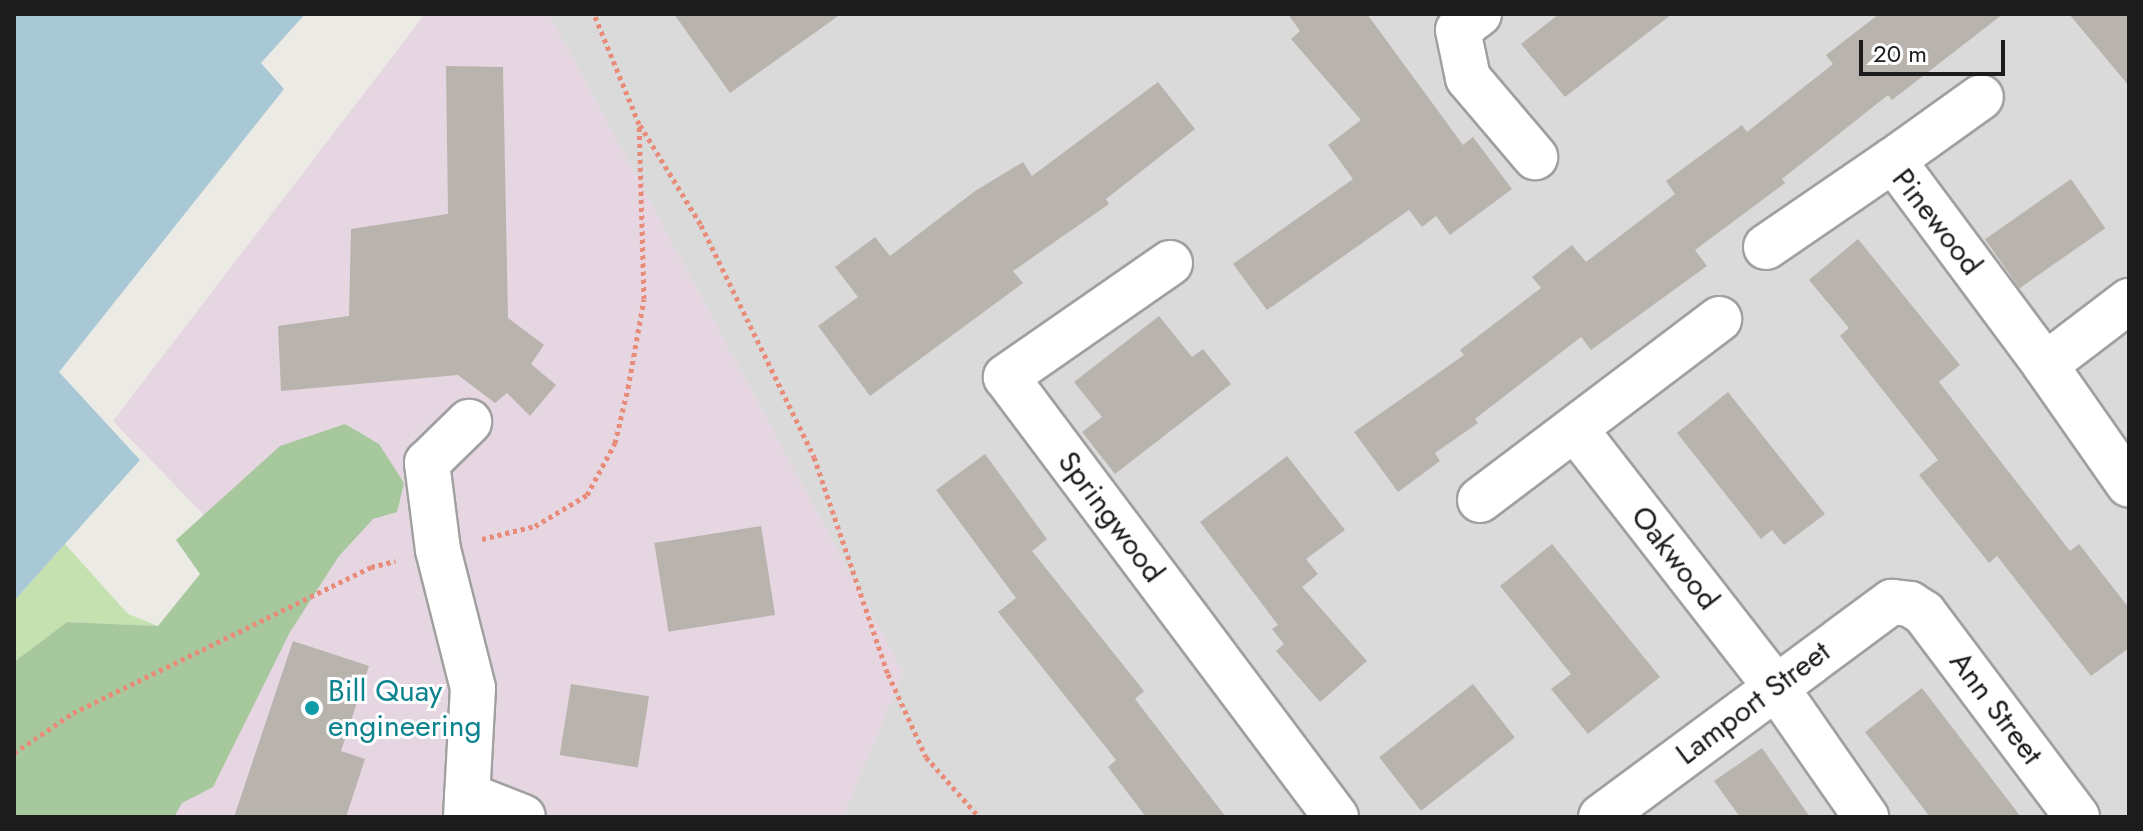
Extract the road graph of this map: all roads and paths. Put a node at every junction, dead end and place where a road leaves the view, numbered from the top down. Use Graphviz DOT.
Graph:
graph roads {
  1 [pos="1479,14"];
  2 [pos="1981,97"];
  3 [pos="639,124"];
  4 [pos="1535,157"];
  5 [pos="1893,160"];
  6 [pos="1766,247"];
  7 [pos="1170,263"];
  8 [pos="2129,301"];
  9 [pos="1719,319"];
  10 [pos="2045,365"];
  11 [pos="469,422"];
  12 [pos="1575,429"];
  13 [pos="2129,485"];
  14 [pos="1480,500"];
  15 [pos="1910,604"];
  16 [pos="1775,686"];
  17 [pos="466,806"];
  18 [pos="523,817"];
  19 [pos="979,817"];
  20 [pos="1336,817"];
  21 [pos="1601,817"];
  22 [pos="1866,817"];
  23 [pos="2077,817"];
  1 -- 4 [label="street"];
  2 -- 5 [label="street"];
  3 -- 19 [label="path"];
  5 -- 6 [label="street, Pinewood"];
  5 -- 10 [label="street, Pinewood"];
  7 -- 20 [label="street, Springwood"];
  8 -- 10 [label="street"];
  9 -- 12 [label="street"];
  10 -- 13 [label="street, Pinewood"];
  11 -- 17 [label="street"];
  12 -- 14 [label="street"];
  12 -- 16 [label="street, Oakwood"];
  15 -- 16 [label="street, Lamport Street"];
  15 -- 23 [label="street, Ann Street"];
  16 -- 21 [label="street, Lamport Street"];
  16 -- 22 [label="street, Oakwood"];
  17 -- 18 [label="street"];
}
